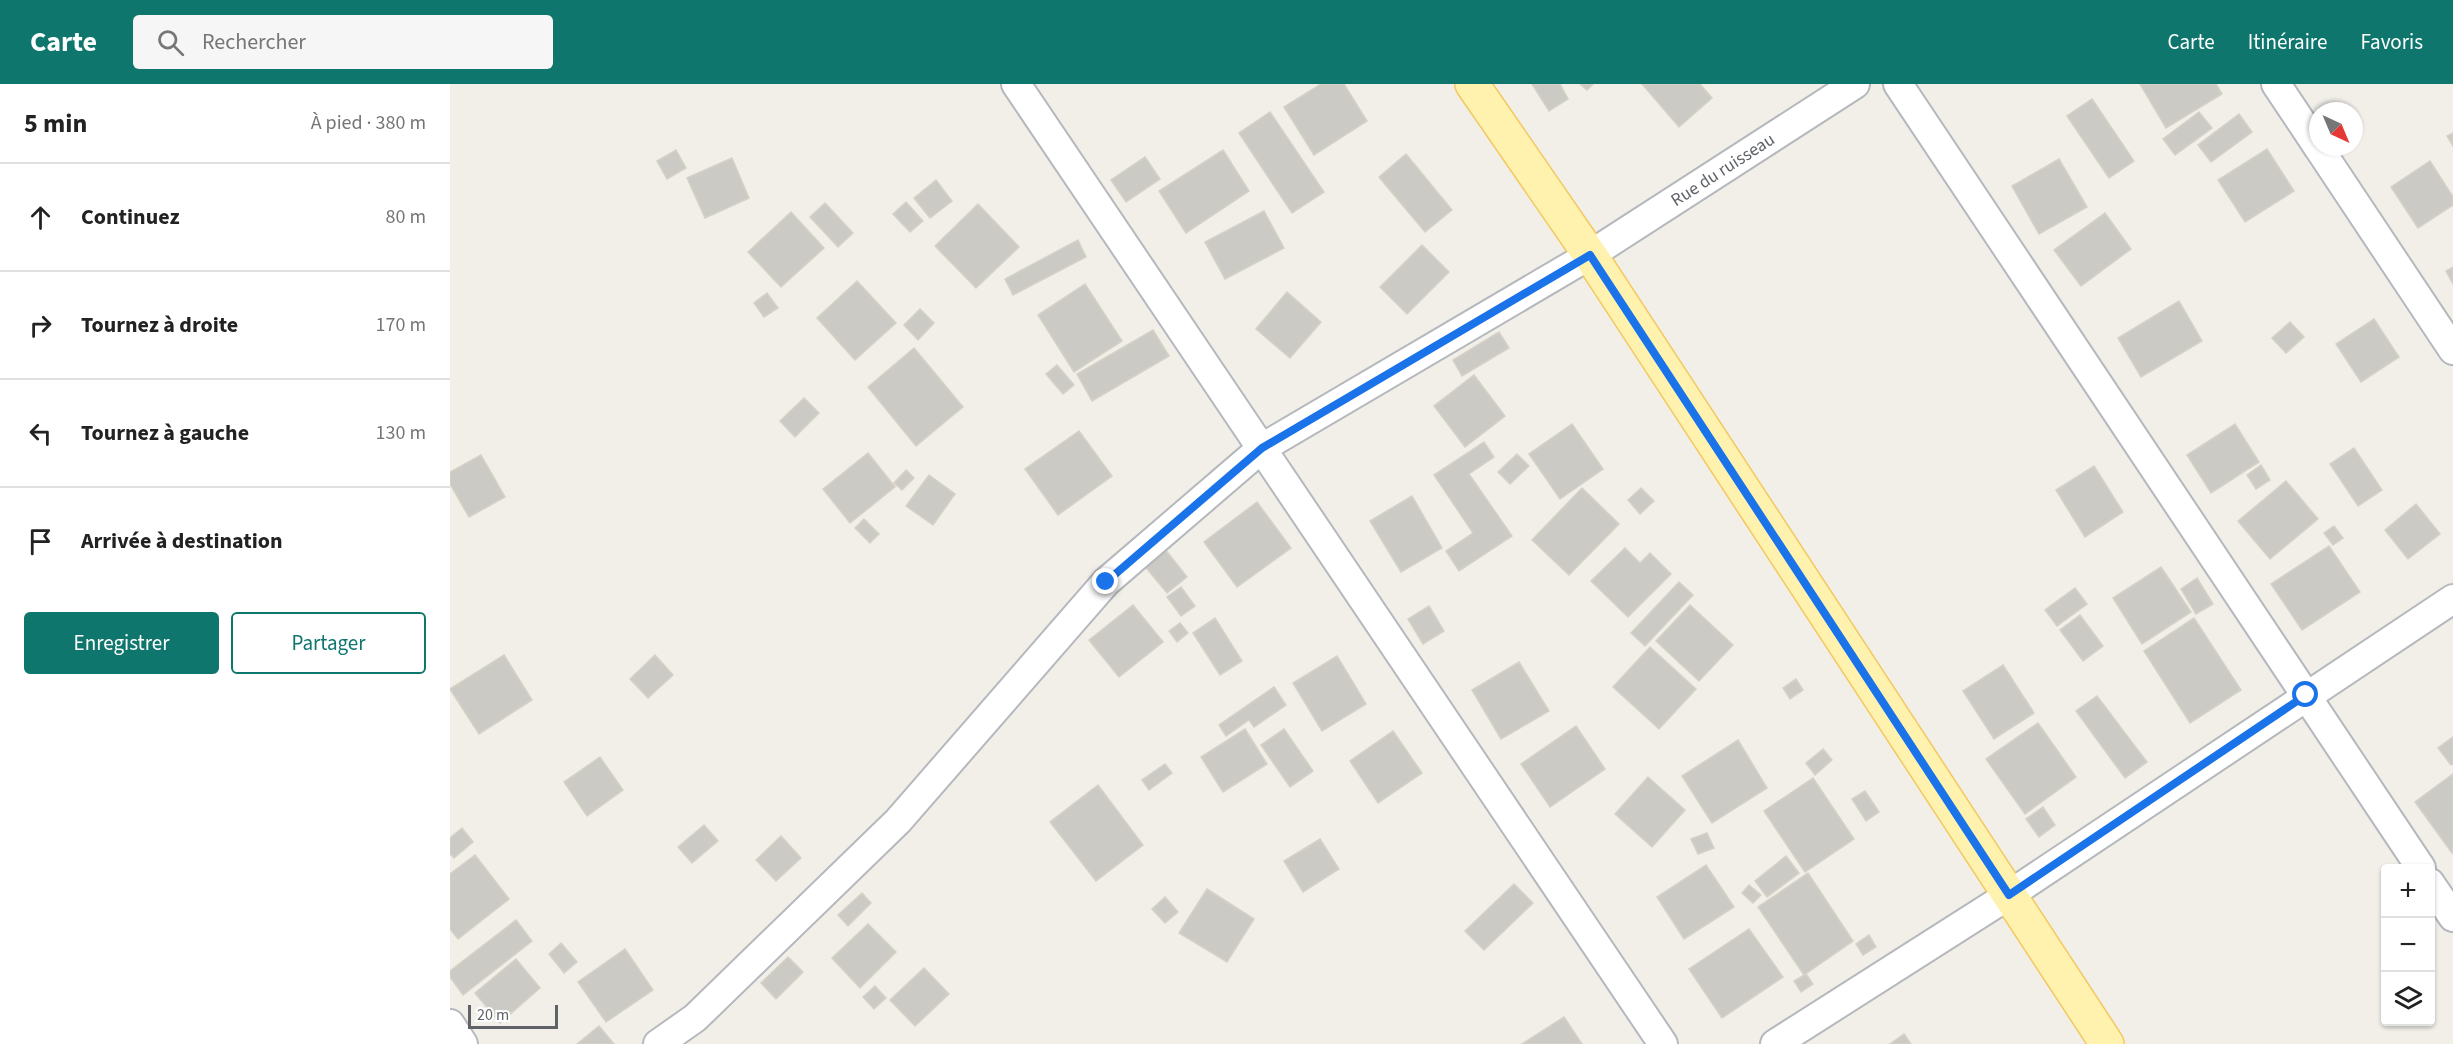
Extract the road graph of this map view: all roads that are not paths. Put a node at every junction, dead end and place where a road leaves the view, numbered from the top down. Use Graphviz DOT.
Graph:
graph roads {
  1 [pos="1016,84"];
  2 [pos="1472,84"];
  3 [pos="1855,84"];
  4 [pos="1898,84"];
  5 [pos="2276,84"];
  6 [pos="2309,134"];
  7 [pos="2324,156"];
  8 [pos="1590,255"];
  9 [pos="2453,350"];
  10 [pos="1262,448"];
  11 [pos="2453,599"];
  12 [pos="2306,695"];
  13 [pos="2418,864"];
  14 [pos="2435,890"];
  15 [pos="2009,895"];
  16 [pos="2453,917"];
  17 [pos="450,1024"];
  18 [pos="463,1044"];
  19 [pos="658,1044"];
  20 [pos="1663,1044"];
  21 [pos="1775,1044"];
  22 [pos="2108,1044"];
  1 -- 10 [label="street"];
  2 -- 8 [label="main road"];
  3 -- 8 [label="street, Rue du ruisseau"];
  4 -- 12 [label="street"];
  5 -- 6 [label="street"];
  7 -- 9 [label="street"];
  8 -- 10 [label="street, Rue du ruisseau"];
  8 -- 15 [label="main road"];
  10 -- 19 [label="street, Rue du ruisseau"];
  10 -- 20 [label="street"];
  11 -- 12 [label="street"];
  12 -- 13 [label="street"];
  12 -- 15 [label="street"];
  14 -- 16 [label="street"];
  15 -- 21 [label="street"];
  15 -- 22 [label="main road"];
  17 -- 18 [label="street"];
}
